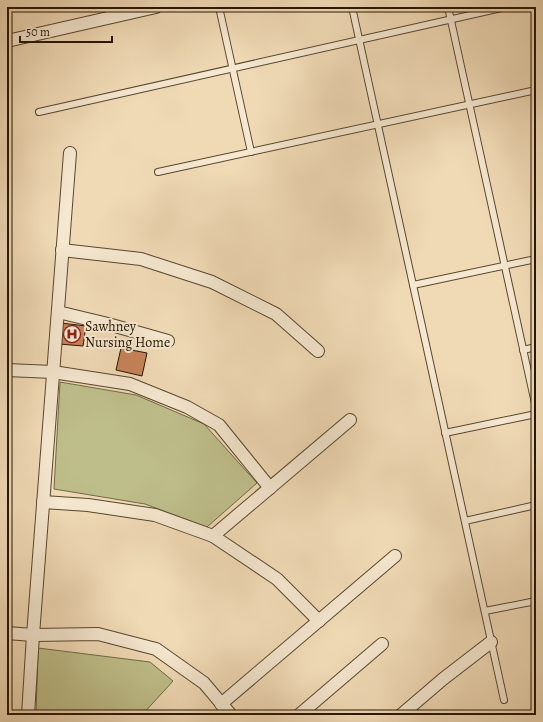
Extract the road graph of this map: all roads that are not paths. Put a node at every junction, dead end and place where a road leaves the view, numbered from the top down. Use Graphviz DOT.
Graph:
graph roads {
  1 [pos="156,7"];
  2 [pos="219,7"];
  3 [pos="352,7"];
  4 [pos="448,7"];
  5 [pos="506,7"];
  6 [pos="450,20"];
  7 [pos="359,40"];
  8 [pos="7,41"];
  9 [pos="232,69"];
  10 [pos="536,90"];
  11 [pos="469,104"];
  12 [pos="39,112"];
  13 [pos="377,124"];
  14 [pos="251,152"];
  15 [pos="70,153"];
  16 [pos="158,172"];
  17 [pos="62,250"];
  18 [pos="536,259"];
  19 [pos="505,266"];
  20 [pos="413,285"];
  21 [pos="58,312"];
  22 [pos="168,341"];
  23 [pos="536,347"];
  24 [pos="523,350"];
  25 [pos="318,351"];
  26 [pos="7,370"];
  27 [pos="53,372"];
  28 [pos="536,408"];
  29 [pos="536,414"];
  30 [pos="350,420"];
  31 [pos="445,433"];
  32 [pos="270,488"];
  33 [pos="43,502"];
  34 [pos="536,505"];
  35 [pos="465,521"];
  36 [pos="213,536"];
  37 [pos="395,556"];
  38 [pos="536,601"];
  39 [pos="485,611"];
  40 [pos="319,621"];
  41 [pos="7,633"];
  42 [pos="33,635"];
  43 [pos="491,642"];
  44 [pos="382,644"];
  45 [pos="504,700"];
  46 [pos="221,704"];
  47 [pos="28,715"];
  48 [pos="231,715"];
  49 [pos="298,715"];
  50 [pos="401,715"];
  1 -- 8 [label="street"];
  2 -- 9 [label="lane"];
  3 -- 7 [label="lane"];
  4 -- 6 [label="lane"];
  5 -- 6 [label="lane"];
  6 -- 7 [label="lane"];
  6 -- 11 [label="lane"];
  7 -- 9 [label="lane"];
  7 -- 13 [label="lane"];
  9 -- 12 [label="lane"];
  9 -- 14 [label="lane"];
  10 -- 11 [label="lane"];
  11 -- 13 [label="lane"];
  11 -- 19 [label="lane"];
  13 -- 14 [label="lane"];
  13 -- 20 [label="lane"];
  14 -- 16 [label="lane"];
  15 -- 17 [label="street"];
  17 -- 21 [label="street"];
  17 -- 25 [label="street"];
  18 -- 19 [label="lane"];
  19 -- 20 [label="lane"];
  19 -- 24 [label="lane"];
  20 -- 31 [label="lane"];
  21 -- 22 [label="street"];
  21 -- 27 [label="street"];
  23 -- 24 [label="lane"];
  24 -- 28 [label="lane"];
  26 -- 27 [label="street"];
  27 -- 32 [label="street"];
  27 -- 33 [label="street"];
  29 -- 31 [label="lane"];
  30 -- 32 [label="street"];
  31 -- 35 [label="lane"];
  32 -- 36 [label="street"];
  33 -- 36 [label="street"];
  33 -- 42 [label="street"];
  34 -- 35 [label="lane"];
  35 -- 39 [label="lane"];
  36 -- 40 [label="street"];
  37 -- 40 [label="street"];
  38 -- 39 [label="lane"];
  39 -- 43 [label="lane"];
  40 -- 46 [label="street"];
  41 -- 42 [label="street"];
  42 -- 46 [label="street"];
  42 -- 47 [label="street"];
  43 -- 45 [label="lane"];
  43 -- 50 [label="street"];
  44 -- 49 [label="street"];
  46 -- 48 [label="street"];
}
